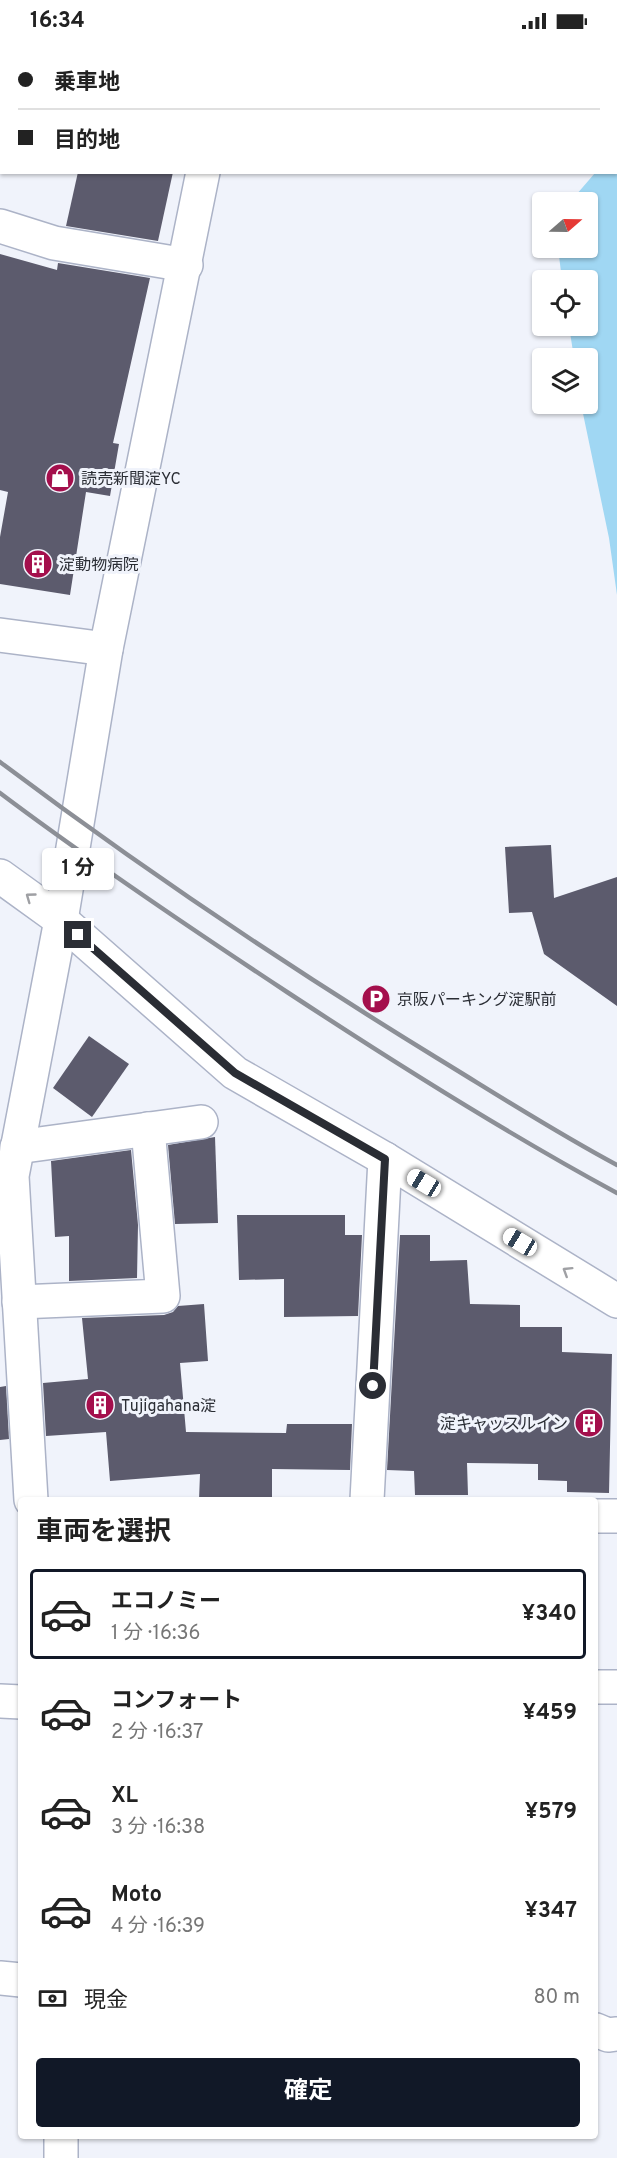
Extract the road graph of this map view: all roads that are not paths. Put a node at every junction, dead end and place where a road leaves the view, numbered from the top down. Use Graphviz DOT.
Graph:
graph roads {
  1 [pos="203,174"];
  2 [pos="0,226"];
  3 [pos="186,265"];
  4 [pos="0,635"];
  5 [pos="106,649"];
  6 [pos="0,876"];
  7 [pos="61,920"];
  8 [pos="201,1122"];
  9 [pos="148,1128"];
  10 [pos="385,1159"];
  11 [pos="10,1166"];
  12 [pos="19,1302"];
  13 [pos="617,1302"];
  14 [pos="32,1497"];
  15 [pos="367,1497"];
  16 [pos="598,1515"];
  17 [pos="617,1516"];
  18 [pos="598,1687"];
  19 [pos="617,1687"];
  20 [pos="0,1701"];
  21 [pos="18,1702"];
  22 [pos="0,1978"];
  23 [pos="18,1980"];
  24 [pos="598,2031"];
  25 [pos="617,2034"];
  26 [pos="61,2139"];
  27 [pos="61,2158"];
  1 -- 3 [label="street"];
  2 -- 3 [label="street"];
  3 -- 5 [label="street"];
  4 -- 5 [label="street"];
  5 -- 7 [label="street"];
  7 -- 6 [label="street, one-way"];
  7 -- 10 [label="street"];
  7 -- 11 [label="street"];
  8 -- 9 [label="street"];
  9 -- 11 [label="street"];
  9 -- 12 [label="street"];
  13 -- 10 [label="street, one-way"];
  10 -- 15 [label="street"];
  11 -- 12 [label="street"];
  12 -- 14 [label="street"];
  16 -- 17 [label="street"];
  18 -- 19 [label="street"];
  20 -- 21 [label="street"];
  22 -- 23 [label="street"];
  24 -- 25 [label="street"];
  26 -- 27 [label="street"];
}
